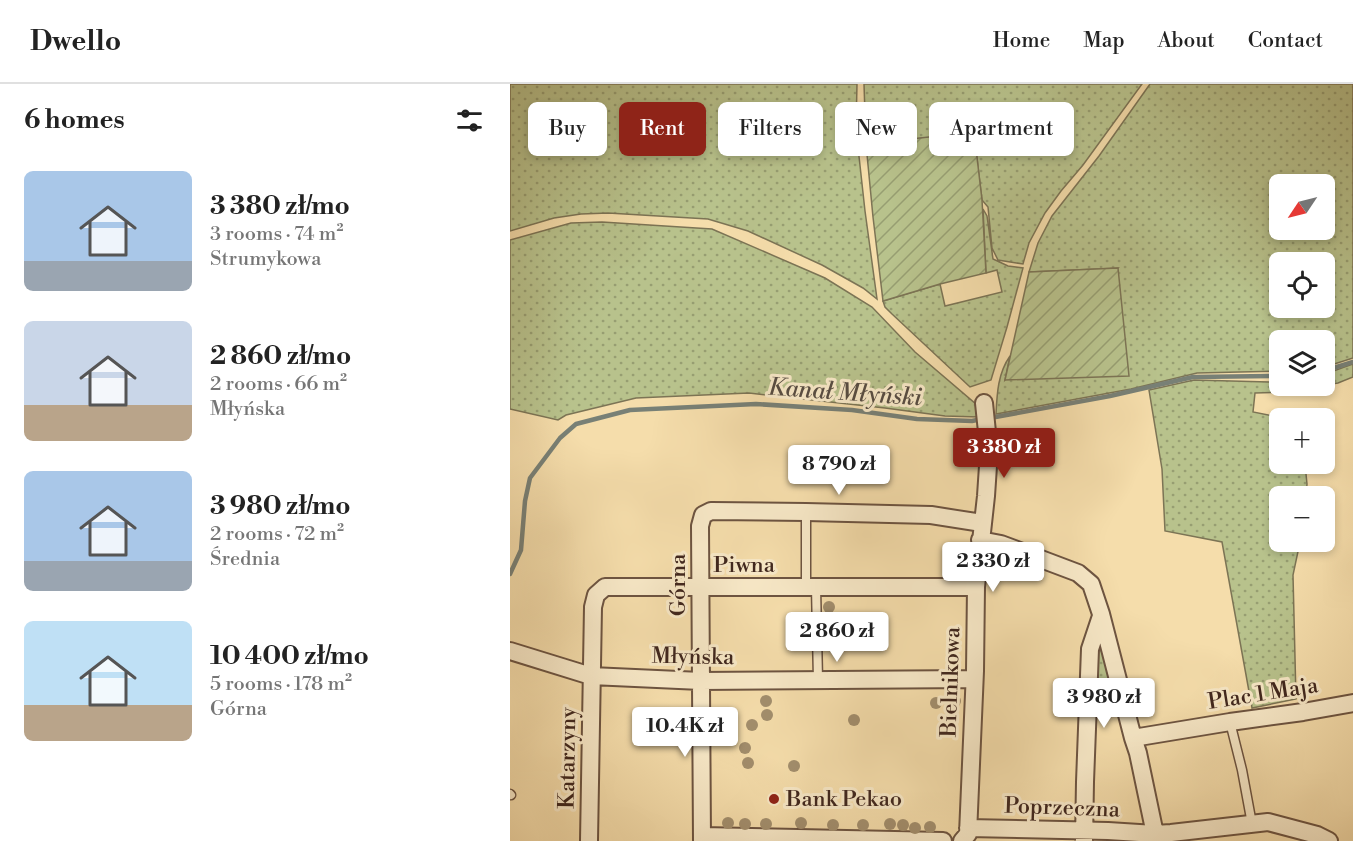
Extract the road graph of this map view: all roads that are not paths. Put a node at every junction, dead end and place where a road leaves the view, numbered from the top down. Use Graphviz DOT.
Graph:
graph roads {
  1 [pos="984,403"];
  2 [pos="806,512"];
  3 [pos="982,523"];
  4 [pos="980,540"];
  5 [pos="811,587"];
  6 [pos="976,587"];
  7 [pos="701,588"];
  8 [pos="1101,614"];
  9 [pos="512,655"];
  10 [pos="591,676"];
  11 [pos="974,679"];
  12 [pos="818,680"];
  13 [pos="701,681"];
  14 [pos="1353,703"];
  15 [pos="1230,722"];
  16 [pos="1133,738"];
  17 [pos="1252,824"];
  18 [pos="965,834"];
  19 [pos="1084,836"];
  20 [pos="1166,836"];
  21 [pos="702,838"];
  22 [pos="767,839"];
  23 [pos="589,841"];
  24 [pos="907,841"];
  25 [pos="943,841"];
  26 [pos="1329,841"];
  1 -- 3 [label="street, Bielnikowa"];
  2 -- 3 [label="street"];
  2 -- 5 [label="lane"];
  2 -- 7 [label="street, Górna"];
  3 -- 4 [label="street, Bielnikowa"];
  4 -- 6 [label="street, Bielnikowa"];
  4 -- 8 [label="street"];
  5 -- 6 [label="street, Piwna"];
  5 -- 7 [label="street, Piwna"];
  5 -- 12 [label="lane"];
  6 -- 11 [label="street, Bielnikowa"];
  7 -- 10 [label="street, Piwna"];
  7 -- 13 [label="street, Górna"];
  8 -- 16 [label="street"];
  8 -- 19 [label="street"];
  9 -- 10 [label="street, Młyńska"];
  10 -- 13 [label="street, Młyńska"];
  10 -- 23 [label="street, Katarzyny"];
  11 -- 12 [label="street, Młyńska"];
  11 -- 18 [label="street, Bielnikowa"];
  12 -- 13 [label="street, Młyńska"];
  13 -- 21 [label="street, Górna"];
  14 -- 15 [label="street, Plac 1 Maja"];
  15 -- 16 [label="street, Plac 1 Maja"];
  15 -- 17 [label="lane"];
  16 -- 20 [label="street"];
  17 -- 20 [label="street"];
  17 -- 26 [label="street"];
  18 -- 19 [label="street, Poprzeczna"];
  19 -- 20 [label="street, Poprzeczna"];
  21 -- 22 [label="street"];
  22 -- 24 [label="street"];
  24 -- 25 [label="street"];
}
